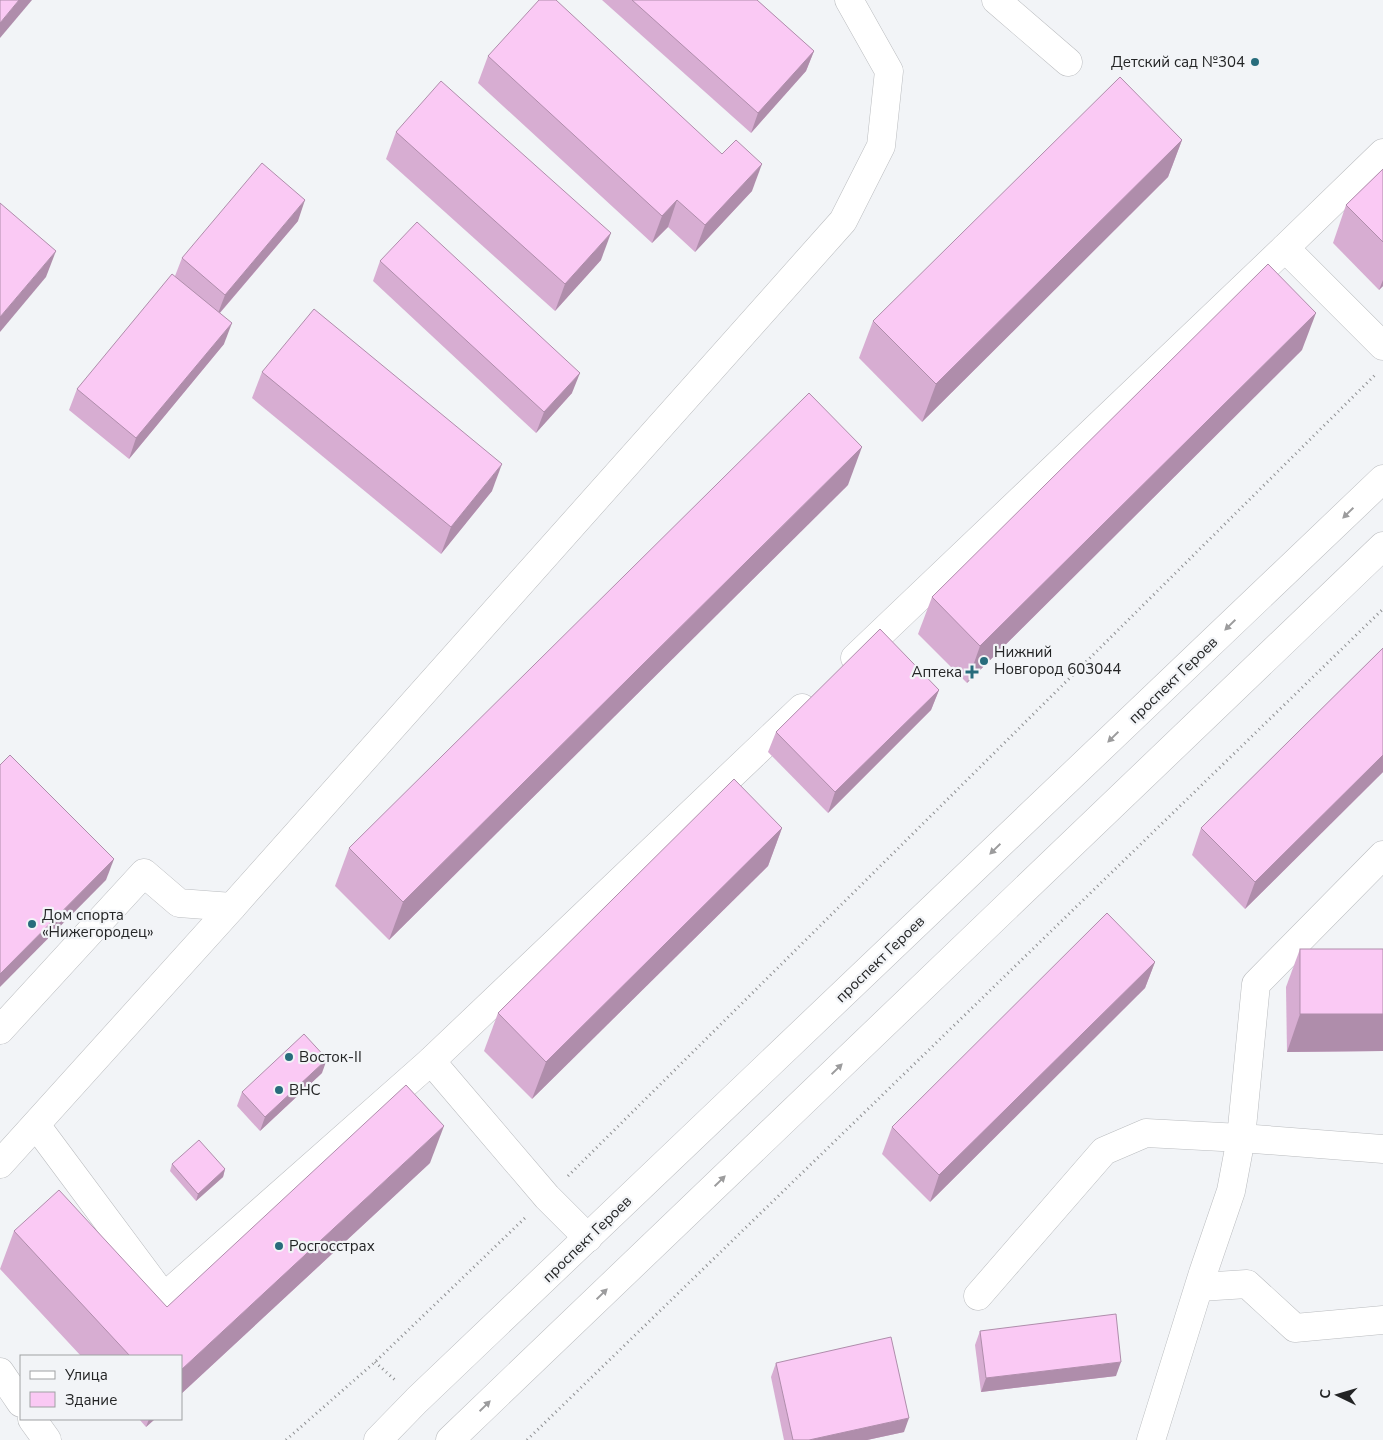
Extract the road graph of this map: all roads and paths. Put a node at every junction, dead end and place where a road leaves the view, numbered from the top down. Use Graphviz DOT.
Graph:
graph roads {
  1 [pos="996,0"];
  2 [pos="856,5"];
  3 [pos="1068,62"];
  4 [pos="1383,153"];
  5 [pos="1285,248"];
  6 [pos="1383,346"];
  7 [pos="1376,373"];
  8 [pos="1383,479"];
  9 [pos="1383,547"];
  10 [pos="1383,609"];
  11 [pos="1383,856"];
  12 [pos="232,907"];
  13 [pos="0,1030"];
  14 [pos="431,1061"];
  15 [pos="36,1125"];
  16 [pos="1241,1138"];
  17 [pos="1383,1149"];
  18 [pos="0,1164"];
  19 [pos="547,1197"];
  20 [pos="588,1238"];
  21 [pos="1200,1287"];
  22 [pos="978,1296"];
  23 [pos="1383,1320"];
  24 [pos="0,1372"];
  25 [pos="20,1402"];
  26 [pos="33,1420"];
  27 [pos="47,1440"];
  28 [pos="286,1440"];
  29 [pos="378,1440"];
  30 [pos="450,1440"];
  31 [pos="527,1440"];
  32 [pos="1151,1440"];
  1 -- 3 [label="main road"];
  2 -- 12 [label="main road"];
  4 -- 5 [label="main road"];
  5 -- 6 [label="main road"];
  5 -- 14 [label="main road"];
  7 -- 19 [label="path"];
  8 -- 20 [label="main road, проспект Героев, one-way"];
  30 -- 9 [label="main road, one-way"];
  10 -- 31 [label="path"];
  11 -- 16 [label="main road"];
  12 -- 13 [label="main road"];
  12 -- 15 [label="main road"];
  14 -- 15 [label="main road"];
  14 -- 19 [label="main road"];
  15 -- 18 [label="main road"];
  16 -- 17 [label="main road"];
  16 -- 21 [label="main road"];
  16 -- 22 [label="main road"];
  19 -- 20 [label="main road"];
  19 -- 28 [label="path"];
  20 -- 29 [label="main road, проспект Героев"];
  21 -- 23 [label="main road"];
  21 -- 32 [label="main road"];
  24 -- 25 [label="main road"];
  26 -- 27 [label="main road"];
}
